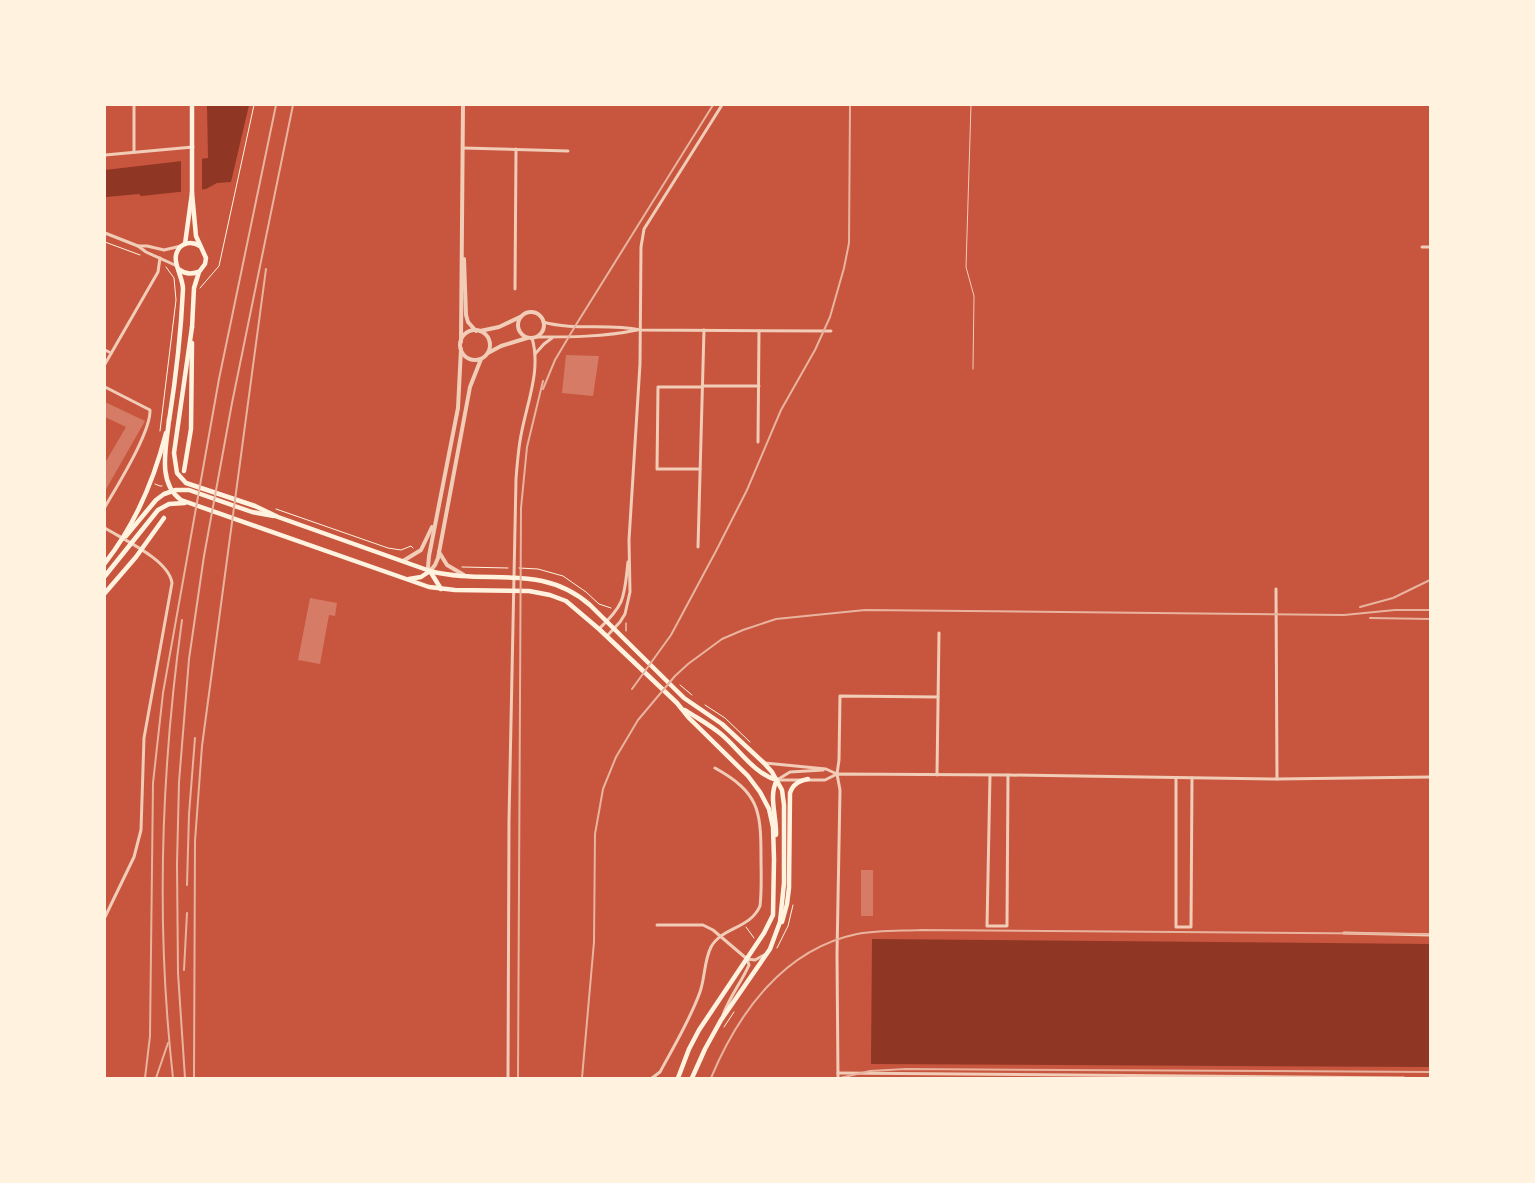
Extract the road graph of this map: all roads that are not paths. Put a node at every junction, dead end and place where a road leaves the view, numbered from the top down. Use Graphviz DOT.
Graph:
graph roads {
  1 [pos="134,105"];
  2 [pos="192,105"];
  3 [pos="463,105"];
  4 [pos="722,105"];
  5 [pos="971,105"];
  6 [pos="193,147"];
  7 [pos="463,148"];
  8 [pos="516,149"];
  9 [pos="568,151"];
  10 [pos="134,152"];
  11 [pos="105,155"];
  12 [pos="192,193"];
  13 [pos="105,233"];
  14 [pos="462,240"];
  15 [pos="183,245"];
  16 [pos="138,246"];
  17 [pos="200,246"];
  18 [pos="1422,247"];
  19 [pos="1430,247"];
  20 [pos="160,258"];
  21 [pos="178,268"];
  22 [pos="199,272"];
  23 [pos="515,289"];
  24 [pos="522,316"];
  25 [pos="544,322"];
  26 [pos="192,327"];
  27 [pos="640,330"];
  28 [pos="704,330"];
  29 [pos="477,331"];
  30 [pos="759,331"];
  31 [pos="831,331"];
  32 [pos="552,337"];
  33 [pos="532,338"];
  34 [pos="461,342"];
  35 [pos="461,349"];
  36 [pos="105,350"];
  37 [pos="111,353"];
  38 [pos="486,354"];
  39 [pos="535,355"];
  40 [pos="481,359"];
  41 [pos="105,364"];
  42 [pos="973,369"];
  43 [pos="702,386"];
  44 [pos="759,386"];
  45 [pos="105,387"];
  46 [pos="169,419"];
  47 [pos="758,442"];
  48 [pos="700,470"];
  49 [pos="184,471"];
  50 [pos="172,491"];
  51 [pos="186,503"];
  52 [pos="105,507"];
  53 [pos="278,517"];
  54 [pos="164,518"];
  55 [pos="435,521"];
  56 [pos="105,528"];
  57 [pos="128,532"];
  58 [pos="698,547"];
  59 [pos="629,551"];
  60 [pos="439,552"];
  61 [pos="405,561"];
  62 [pos="105,563"];
  63 [pos="430,571"];
  64 [pos="105,576"];
  65 [pos="468,578"];
  66 [pos="405,579"];
  67 [pos="1276,588"];
  68 [pos="441,589"];
  69 [pos="105,593"];
  70 [pos="608,621"];
  71 [pos="599,629"];
  72 [pos="614,629"];
  73 [pos="939,633"];
  74 [pos="607,636"];
  75 [pos="938,696"];
  76 [pos="682,708"];
  77 [pos="764,763"];
  78 [pos="715,768"];
  79 [pos="826,769"];
  80 [pos="837,774"];
  81 [pos="937,775"];
  82 [pos="990,775"];
  83 [pos="1008,775"];
  84 [pos="1430,777"];
  85 [pos="1176,778"];
  86 [pos="1192,778"];
  87 [pos="808,779"];
  88 [pos="1277,779"];
  89 [pos="777,780"];
  90 [pos="774,859"];
  91 [pos="105,917"];
  92 [pos="657,925"];
  93 [pos="776,933"];
  94 [pos="1344,933"];
  95 [pos="1430,935"];
  96 [pos="721,938"];
  97 [pos="764,955"];
  98 [pos="747,959"];
  99 [pos="721,1020"];
  100 [pos="838,1076"];
  101 [pos="1223,1077"];
  102 [pos="508,1078"];
  103 [pos="652,1078"];
  104 [pos="678,1078"];
  105 [pos="692,1078"];
  106 [pos="1339,1078"];
  107 [pos="1404,1078"];
  1 -- 10 [label="street"];
  2 -- 6 [label="main road"];
  3 -- 7 [label="street"];
  4 -- 27 [label="street"];
  5 -- 42 [label="lane"];
  6 -- 10 [label="street"];
  6 -- 12 [label="main road"];
  7 -- 8 [label="street"];
  7 -- 14 [label="street"];
  8 -- 9 [label="street"];
  8 -- 23 [label="street"];
  10 -- 11 [label="street"];
  12 -- 15 [label="main road"];
  12 -- 17 [label="main road"];
  13 -- 16 [label="street"];
  14 -- 29 [label="street"];
  14 -- 34 [label="street"];
  15 -- 16 [label="street"];
  15 -- 17 [label="main road"];
  15 -- 21 [label="main road"];
  16 -- 20 [label="street"];
  17 -- 22 [label="main road"];
  18 -- 19 [label="street"];
  20 -- 21 [label="street"];
  20 -- 37 [label="street"];
  21 -- 22 [label="main road"];
  21 -- 46 [label="main road"];
  22 -- 26 [label="main road"];
  24 -- 25 [label="street"];
  24 -- 29 [label="street"];
  24 -- 33 [label="street"];
  25 -- 27 [label="street"];
  25 -- 33 [label="street"];
  26 -- 49 [label="main road"];
  26 -- 53 [label="main road"];
  27 -- 28 [label="street"];
  27 -- 32 [label="street"];
  27 -- 59 [label="street"];
  28 -- 30 [label="street"];
  28 -- 43 [label="street"];
  29 -- 34 [label="street"];
  29 -- 38 [label="street"];
  30 -- 31 [label="street"];
  30 -- 44 [label="street"];
  32 -- 33 [label="street"];
  32 -- 39 [label="street"];
  33 -- 38 [label="street"];
  33 -- 39 [label="street"];
  34 -- 35 [label="street"];
  35 -- 40 [label="street"];
  35 -- 55 [label="street"];
  36 -- 37 [label="street"];
  37 -- 41 [label="street"];
  38 -- 40 [label="street"];
  39 -- 102 [label="street"];
  40 -- 60 [label="street"];
  43 -- 44 [label="street"];
  43 -- 48 [label="street"];
  43 -- 48 [label="street"];
  44 -- 47 [label="street"];
  45 -- 52 [label="street"];
  46 -- 50 [label="main road"];
  46 -- 57 [label="main road"];
  48 -- 58 [label="street"];
  50 -- 51 [label="main road"];
  50 -- 53 [label="main road"];
  50 -- 57 [label="main road"];
  51 -- 64 [label="main road"];
  51 -- 66 [label="main road"];
  53 -- 61 [label="main road"];
  54 -- 69 [label="main road"];
  55 -- 61 [label="street"];
  55 -- 63 [label="street"];
  56 -- 91 [label="street"];
  57 -- 62 [label="main road"];
  59 -- 70 [label="street"];
  59 -- 72 [label="street"];
  60 -- 63 [label="street"];
  60 -- 65 [label="street"];
  61 -- 63 [label="main road"];
  63 -- 65 [label="main road"];
  63 -- 66 [label="main road"];
  63 -- 68 [label="main road"];
  65 -- 70 [label="main road"];
  66 -- 68 [label="main road"];
  67 -- 88 [label="street"];
  68 -- 71 [label="main road"];
  70 -- 71 [label="street"];
  70 -- 72 [label="main road"];
  71 -- 74 [label="main road"];
  72 -- 74 [label="street"];
  72 -- 77 [label="main road"];
  73 -- 75 [label="street"];
  74 -- 76 [label="main road"];
  75 -- 80 [label="street"];
  75 -- 81 [label="street"];
  76 -- 89 [label="main road"];
  76 -- 90 [label="main road"];
  77 -- 79 [label="street"];
  77 -- 89 [label="main road"];
  78 -- 96 [label="street"];
  79 -- 80 [label="street"];
  79 -- 89 [label="street"];
  80 -- 81 [label="street"];
  80 -- 87 [label="street"];
  80 -- 100 [label="street"];
  81 -- 82 [label="street"];
  82 -- 83 [label="street"];
  82 -- 83 [label="street"];
  83 -- 85 [label="street"];
  84 -- 88 [label="street"];
  85 -- 86 [label="street"];
  85 -- 86 [label="street"];
  86 -- 88 [label="street"];
  87 -- 89 [label="street"];
  87 -- 93 [label="main road"];
  89 -- 90 [label="main road"];
  89 -- 93 [label="main road"];
  90 -- 98 [label="main road"];
  92 -- 96 [label="street"];
  93 -- 97 [label="main road"];
  94 -- 95 [label="street"];
  96 -- 98 [label="street"];
  96 -- 103 [label="street"];
  97 -- 98 [label="street"];
  97 -- 99 [label="main road"];
  98 -- 99 [label="street"];
  98 -- 104 [label="main road"];
  99 -- 105 [label="main road"];
  100 -- 101 [label="street"];
  101 -- 106 [label="street"];
  106 -- 107 [label="street"];
}
